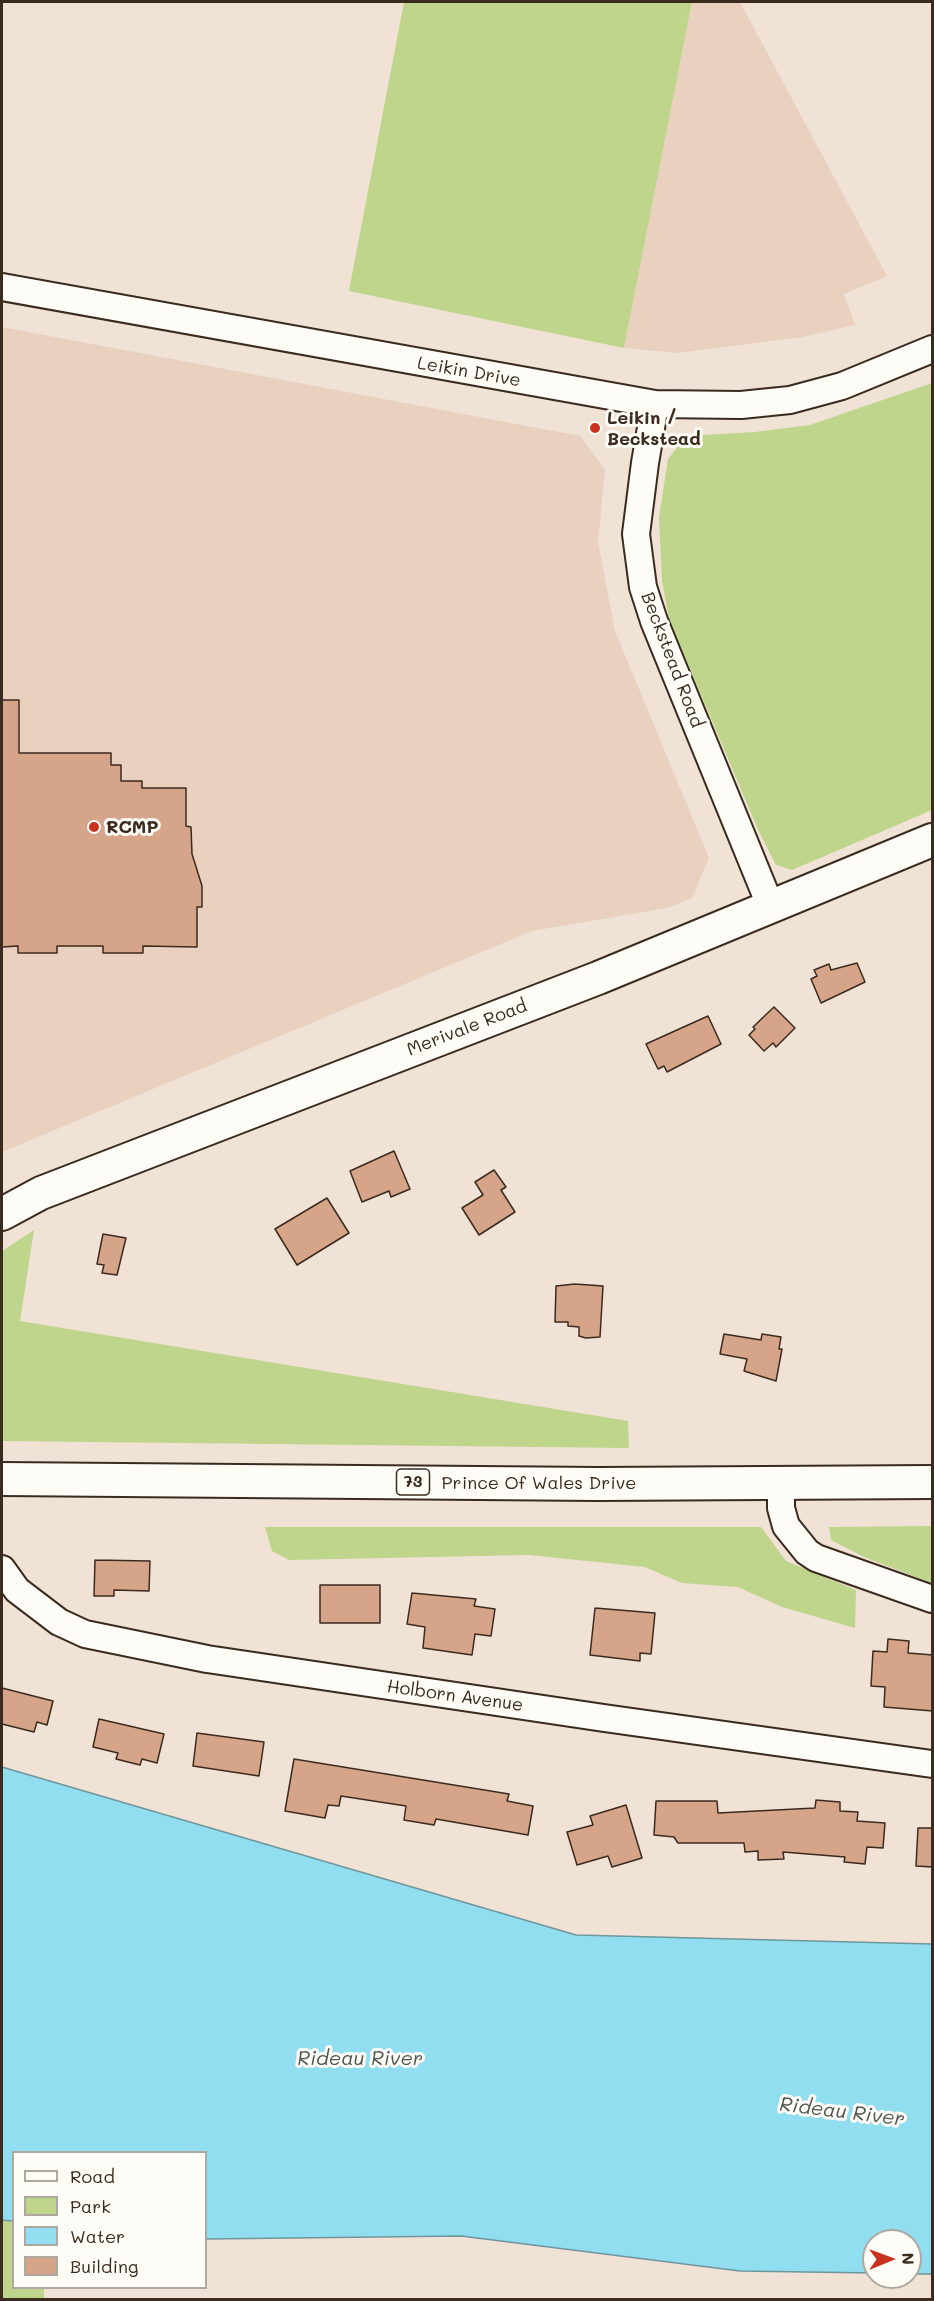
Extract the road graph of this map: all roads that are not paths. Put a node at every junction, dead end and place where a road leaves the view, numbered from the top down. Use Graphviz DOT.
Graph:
graph roads {
  1 [pos="2,287"];
  2 [pos="933,349"];
  3 [pos="656,404"];
  4 [pos="933,840"];
  5 [pos="770,905"];
  6 [pos="2,1214"];
  7 [pos="2,1479"];
  8 [pos="781,1482"];
  9 [pos="933,1482"];
  10 [pos="2,1569"];
  11 [pos="933,1599"];
  12 [pos="933,1764"];
  1 -- 3 [label="street, Leikin Drive"];
  2 -- 3 [label="street, Leikin Drive"];
  3 -- 5 [label="street, Beckstead Road"];
  4 -- 5 [label="main road, Merivale Road"];
  5 -- 6 [label="main road, Merivale Road"];
  7 -- 8 [label="main road, Prince Of Wales Drive / 73"];
  8 -- 9 [label="main road, Prince Of Wales Drive / 73"];
  8 -- 11 [label="street"];
  10 -- 12 [label="street, Holborn Avenue"];
}
